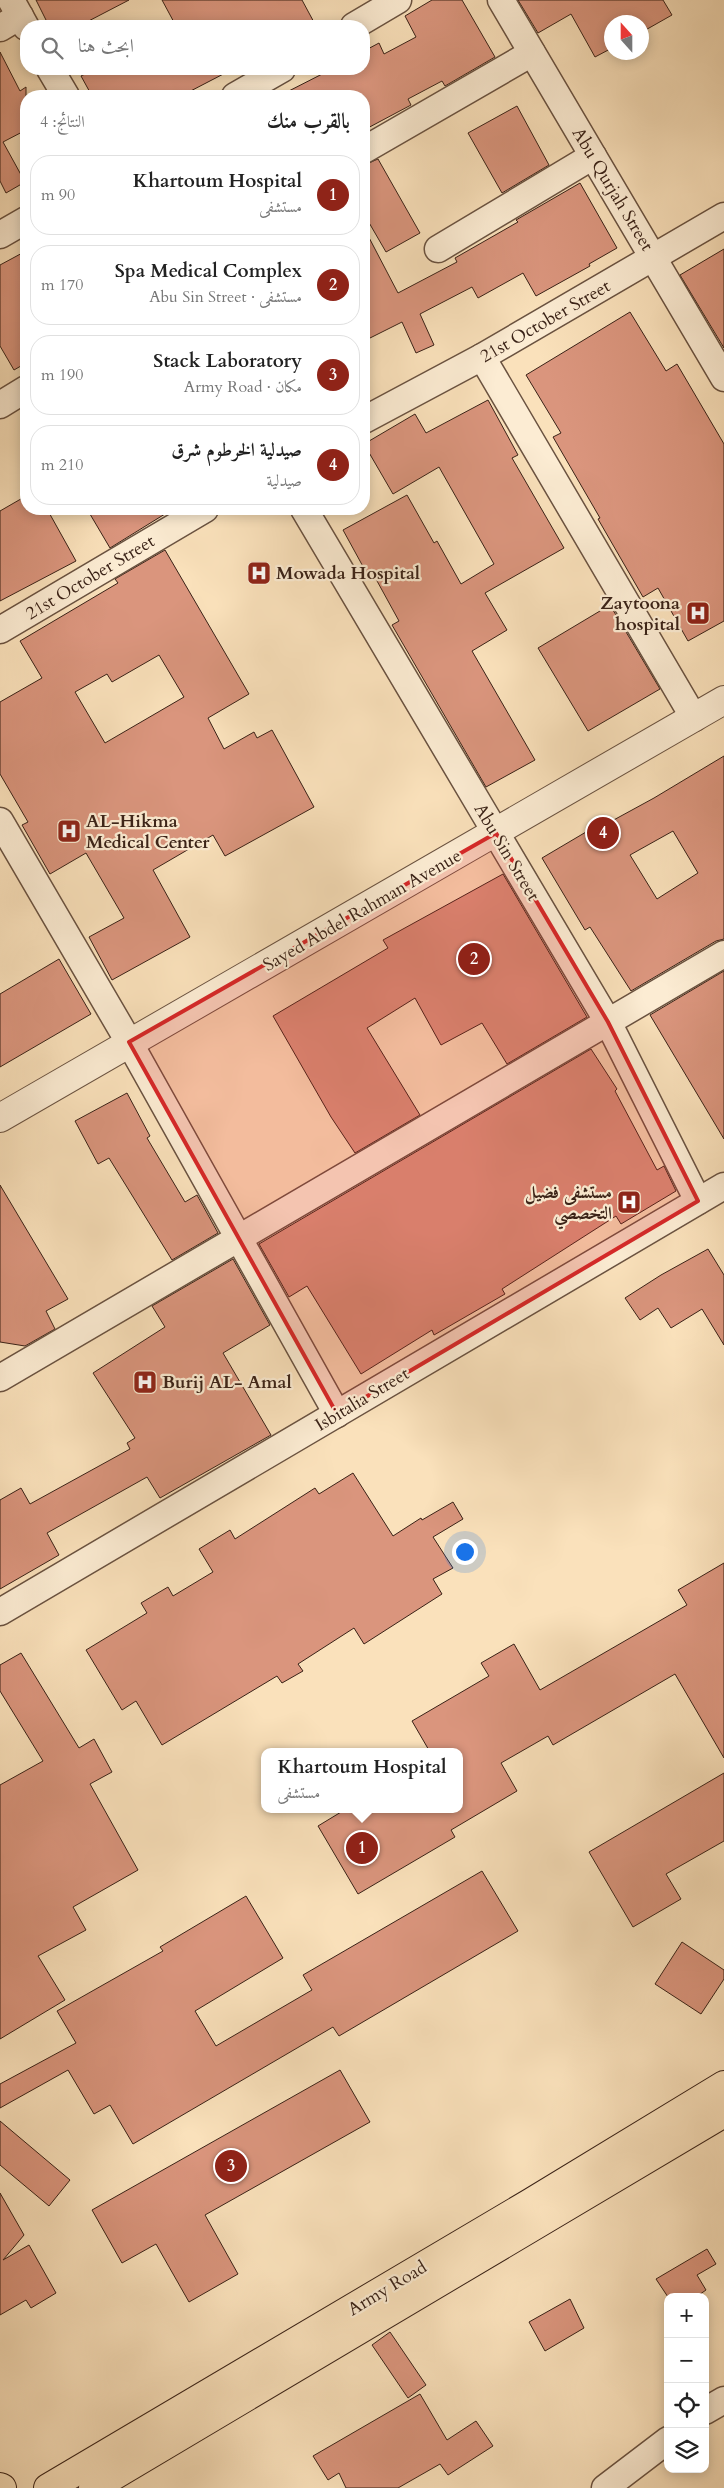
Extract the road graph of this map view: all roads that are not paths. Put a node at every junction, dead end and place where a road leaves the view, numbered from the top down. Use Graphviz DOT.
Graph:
graph roads {
  1 [pos="398,0"];
  2 [pos="500,0"];
  3 [pos="364,20"];
  4 [pos="532,53"];
  5 [pos="54,75"];
  6 [pos="272,75"];
  7 [pos="62,90"];
  8 [pos="245,90"];
  9 [pos="370,147"];
  10 [pos="593,156"];
  11 [pos="724,216"];
  12 [pos="20,223"];
  13 [pos="0,235"];
  14 [pos="438,249"];
  15 [pos="654,259"];
  16 [pos="482,357"];
  17 [pos="724,378"];
  18 [pos="20,393"];
  19 [pos="0,405"];
  20 [pos="370,417"];
  21 [pos="195,515"];
  22 [pos="308,515"];
  23 [pos="0,630"];
  24 [pos="724,700"];
  25 [pos="694,718"];
  26 [pos="0,821"];
  27 [pos="496,833"];
  28 [pos="724,954"];
  29 [pos="608,1022"];
  30 [pos="129,1042"];
  31 [pos="0,1118"];
  32 [pos="724,1186"];
  33 [pos="698,1201"];
  34 [pos="238,1238"];
  35 [pos="0,1378"];
  36 [pos="337,1414"];
  37 [pos="0,1612"];
  38 [pos="724,2085"];
  39 [pos="724,2113"];
  40 [pos="649,2144"];
  41 [pos="441,2268"];
  42 [pos="724,2400"];
  43 [pos="709,2409"];
  44 [pos="664,2443"];
  45 [pos="48,2488"];
  46 [pos="93,2488"];
  47 [pos="605,2488"];
  1 -- 3 [label="street"];
  2 -- 4 [label="street, Abu Qurjah Street"];
  4 -- 9 [label="street"];
  4 -- 10 [label="street, Abu Qurjah Street"];
  5 -- 7 [label="street"];
  6 -- 8 [label="street"];
  10 -- 14 [label="street"];
  10 -- 15 [label="street, Abu Qurjah Street"];
  11 -- 15 [label="street, 21st October Street"];
  12 -- 13 [label="street"];
  15 -- 16 [label="street, 21st October Street"];
  15 -- 17 [label="street, Abu Qurjah Street"];
  16 -- 20 [label="street, 21st October Street"];
  16 -- 25 [label="street"];
  18 -- 19 [label="street"];
  21 -- 23 [label="street, 21st October Street"];
  22 -- 27 [label="street, Abu Sin Street"];
  24 -- 25 [label="street, Sayed Abdel Rahman Avenue"];
  25 -- 27 [label="street, Sayed Abdel Rahman Avenue"];
  26 -- 30 [label="street"];
  27 -- 29 [label="street, Abu Sin Street"];
  27 -- 30 [label="street, Sayed Abdel Rahman Avenue"];
  28 -- 29 [label="street"];
  29 -- 33 [label="street, Abu Sin Street"];
  29 -- 34 [label="street"];
  30 -- 31 [label="street, Sayed Abdel Rahman Avenue"];
  30 -- 34 [label="street"];
  32 -- 33 [label="street, Isbitalia Street"];
  33 -- 36 [label="street, Isbitalia Street"];
  34 -- 35 [label="street"];
  34 -- 36 [label="street"];
  36 -- 37 [label="street, Isbitalia Street"];
  38 -- 40 [label="highway, Army Road"];
  39 -- 40 [label="highway, Army Road"];
  40 -- 41 [label="highway, Army Road"];
  41 -- 45 [label="highway, Army Road"];
  41 -- 46 [label="highway, Army Road"];
  42 -- 43 [label="street"];
  44 -- 47 [label="street"];
}
